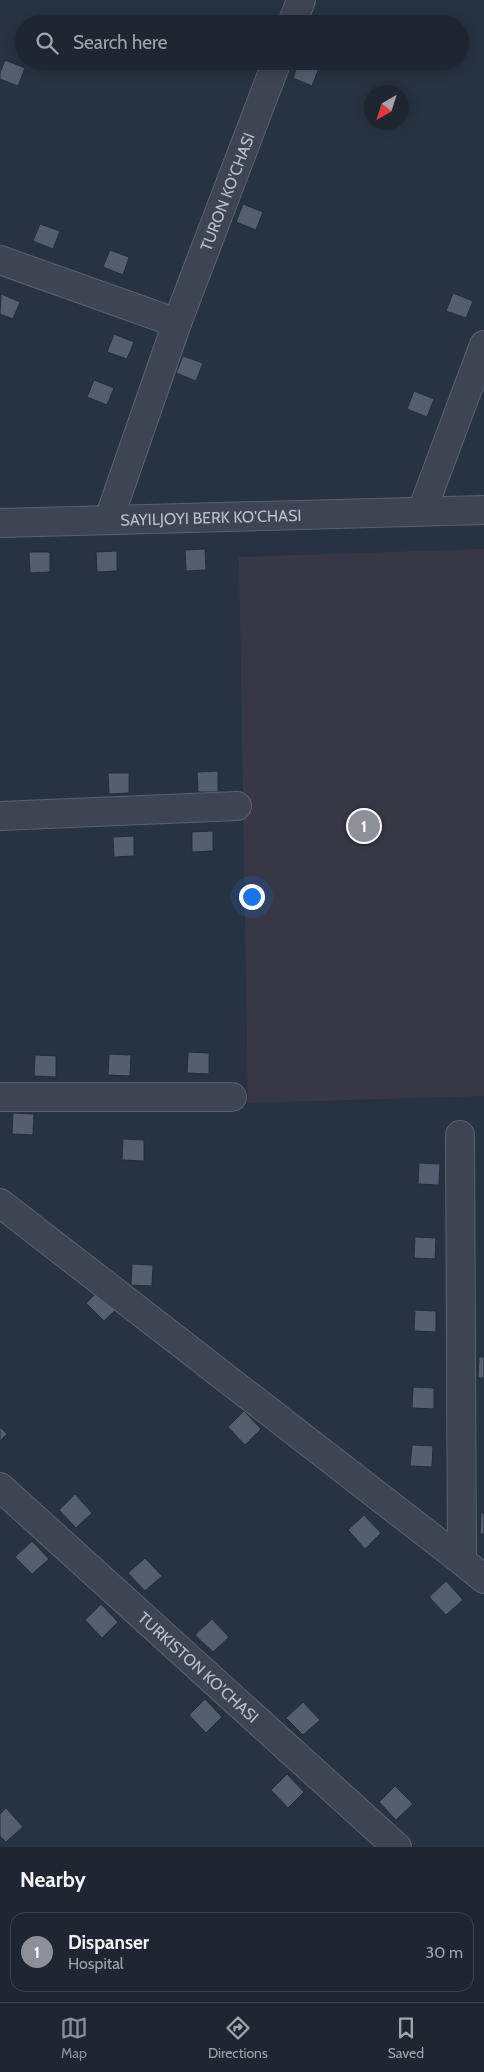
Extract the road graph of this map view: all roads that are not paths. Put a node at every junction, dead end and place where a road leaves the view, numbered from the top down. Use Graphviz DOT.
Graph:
graph roads {
  1 [pos="275,70"];
  2 [pos="0,260"];
  3 [pos="177,323"];
  4 [pos="484,345"];
  5 [pos="484,510"];
  6 [pos="422,511"];
  7 [pos="109,519"];
  8 [pos="0,523"];
  9 [pos="237,806"];
  10 [pos="0,816"];
  11 [pos="232,1097"];
  12 [pos="0,1098"];
  13 [pos="460,1135"];
  14 [pos="0,1202"];
  15 [pos="0,1487"];
  16 [pos="462,1561"];
  17 [pos="484,1579"];
  18 [pos="397,1847"];
  1 -- 3 [label="street, TURON KO'CHASI"];
  2 -- 3 [label="street"];
  3 -- 7 [label="street, TURON KO'CHASI"];
  4 -- 6 [label="street"];
  5 -- 6 [label="street, SAYILJOYI BERK KO'CHASI"];
  6 -- 7 [label="street, SAYILJOYI BERK KO'CHASI"];
  7 -- 8 [label="street, SAYILJOYI BERK KO'CHASI"];
  9 -- 10 [label="street"];
  11 -- 12 [label="street"];
  13 -- 16 [label="street"];
  14 -- 16 [label="street"];
  15 -- 18 [label="street, TURKISTON KO'CHASI"];
  16 -- 17 [label="street"];
}
